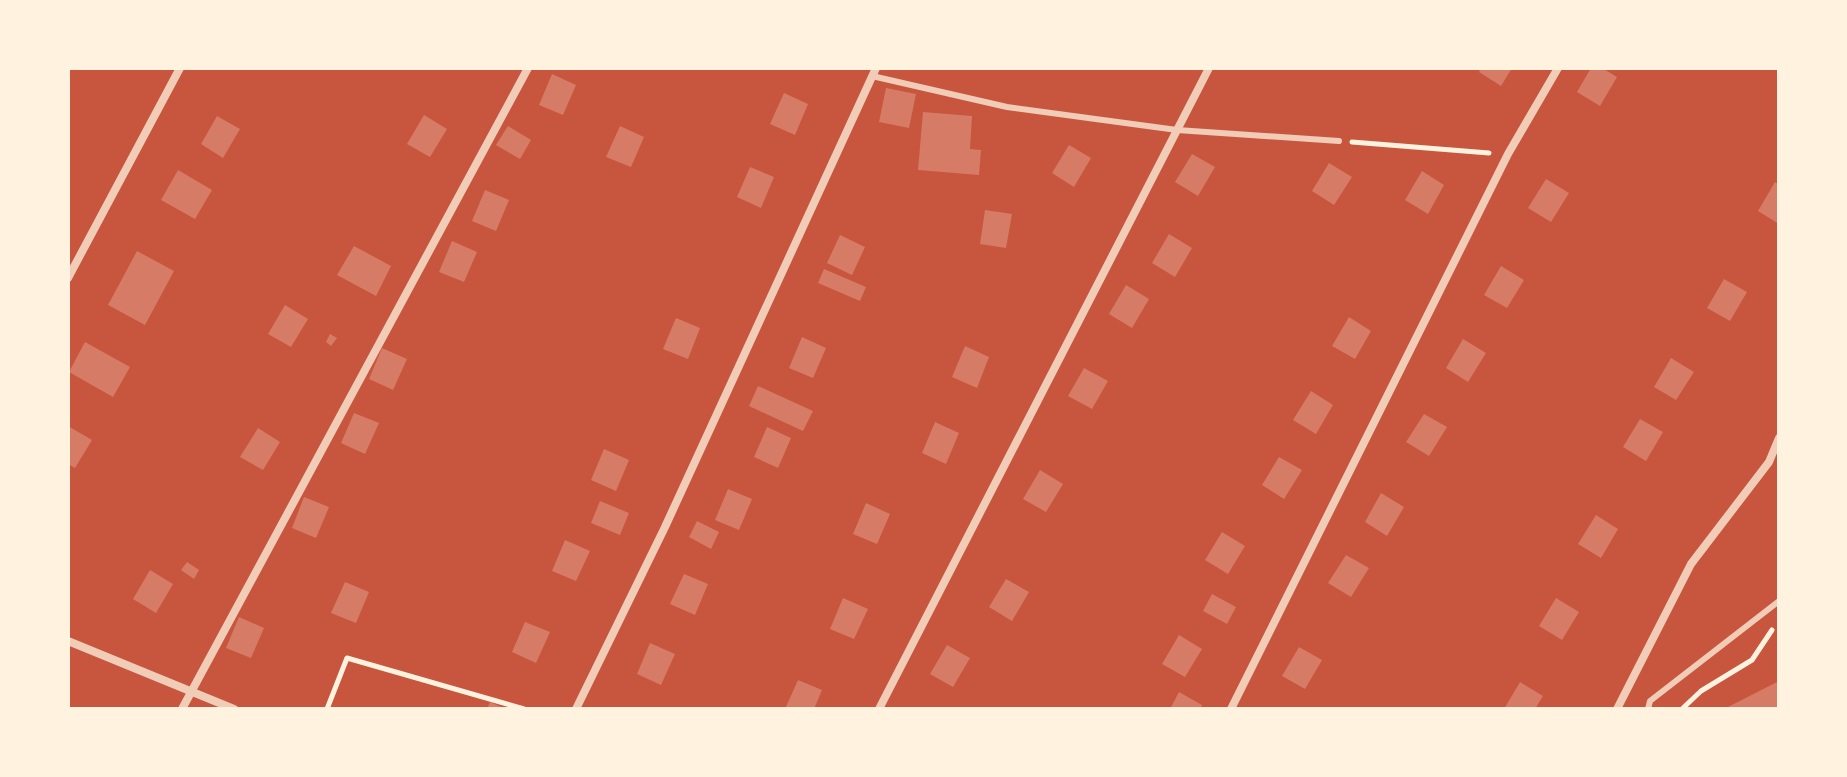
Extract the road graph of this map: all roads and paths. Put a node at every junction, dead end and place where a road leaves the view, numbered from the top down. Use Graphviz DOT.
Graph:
graph roads {
  1 [pos="180,68"];
  2 [pos="528,68"];
  3 [pos="1209,68"];
  4 [pos="1558,68"];
  5 [pos="874,72"];
  6 [pos="1177,130"];
  7 [pos="1339,141"];
  8 [pos="1508,154"];
  9 [pos="68,278"];
  10 [pos="1779,438"];
  11 [pos="1779,601"];
  12 [pos="1779,619"];
  13 [pos="68,641"];
  14 [pos="193,692"];
  15 [pos="182,709"];
  16 [pos="234,709"];
  17 [pos="327,709"];
  18 [pos="524,709"];
  19 [pos="576,709"];
  20 [pos="879,709"];
  21 [pos="1231,709"];
  22 [pos="1617,709"];
  23 [pos="1648,709"];
  24 [pos="1682,709"];
  1 -- 9 [label="street"];
  2 -- 14 [label="street"];
  3 -- 6 [label="street"];
  4 -- 8 [label="street"];
  5 -- 6 [label="lane"];
  5 -- 19 [label="street"];
  6 -- 7 [label="lane"];
  6 -- 20 [label="street"];
  7 -- 8 [label="path"];
  8 -- 21 [label="street"];
  10 -- 22 [label="street"];
  11 -- 23 [label="lane"];
  12 -- 24 [label="path"];
  13 -- 14 [label="street"];
  14 -- 15 [label="street"];
  14 -- 16 [label="street"];
  17 -- 18 [label="path"];
}
